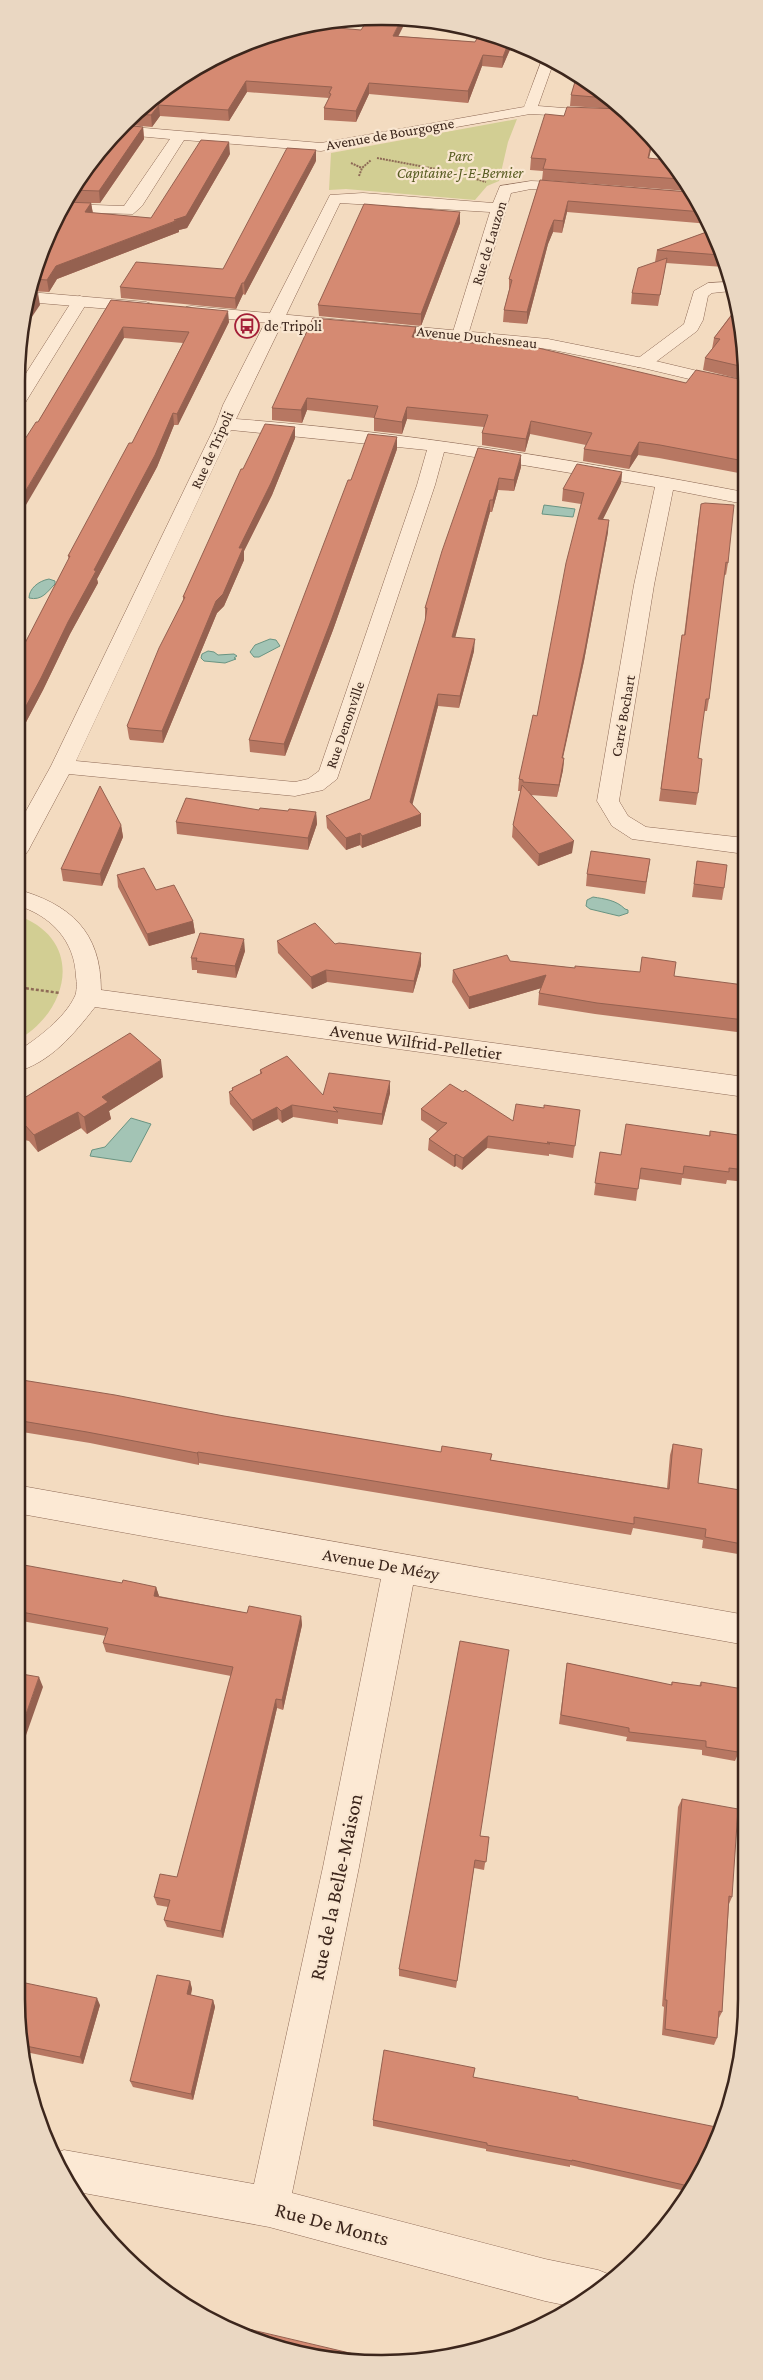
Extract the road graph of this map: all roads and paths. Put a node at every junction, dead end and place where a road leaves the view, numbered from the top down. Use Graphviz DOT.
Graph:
graph roads {
  1 [pos="546,66"];
  2 [pos="530,110"];
  3 [pos="613,116"];
  4 [pos="127,131"];
  5 [pos="180,136"];
  6 [pos="364,157"];
  7 [pos="505,189"];
  8 [pos="588,189"];
  9 [pos="70,208"];
  10 [pos="500,208"];
  11 [pos="725,287"];
  12 [pos="35,298"];
  13 [pos="80,301"];
  14 [pos="159,308"];
  15 [pos="178,310"];
  16 [pos="276,319"];
  17 [pos="460,335"];
  18 [pos="643,363"];
  19 [pos="738,386"];
  20 [pos="25,389"];
  21 [pos="225,424"];
  22 [pos="437,445"];
  23 [pos="665,482"];
  24 [pos="738,497"];
  25 [pos="62,766"];
  26 [pos="25,834"];
  27 [pos="738,845"];
  28 [pos="25,899"];
  29 [pos="25,988"];
  30 [pos="88,997"];
  31 [pos="25,1059"];
  32 [pos="738,1086"];
  33 [pos="25,1501"];
  34 [pos="400,1567"];
  35 [pos="738,1629"];
  36 [pos="70,2171"];
  37 [pos="269,2207"];
  38 [pos="588,2289"];
  1 -- 2 [label="street"];
  2 -- 3 [label="street, Avenue de Bourgogne"];
  2 -- 5 [label="street, Avenue de Bourgogne"];
  4 -- 5 [label="street, Avenue de Bourgogne"];
  5 -- 9 [label="street"];
  6 -- 7 [label="path"];
  7 -- 8 [label="street, Rue de Lauzon"];
  7 -- 10 [label="street, Rue de Lauzon"];
  10 -- 16 [label="street, Rue de Tripoli"];
  10 -- 17 [label="street, Rue de Lauzon"];
  11 -- 18 [label="street"];
  12 -- 13 [label="street"];
  13 -- 14 [label="street"];
  13 -- 20 [label="street"];
  15 -- 16 [label="street, Avenue Duchesneau"];
  16 -- 17 [label="street, Avenue Duchesneau"];
  16 -- 21 [label="street, Rue de Tripoli"];
  17 -- 18 [label="street, Avenue Duchesneau"];
  18 -- 19 [label="street, Avenue Duchesneau"];
  21 -- 22 [label="street"];
  21 -- 25 [label="street, Rue de Tripoli"];
  22 -- 23 [label="street"];
  22 -- 25 [label="street, Rue Denonville"];
  23 -- 24 [label="street"];
  23 -- 27 [label="street, Carré Bochart"];
  25 -- 26 [label="street, Rue de Tripoli"];
  28 -- 30 [label="street"];
  29 -- 30 [label="path"];
  30 -- 31 [label="street"];
  30 -- 32 [label="street, Avenue Wilfrid-Pelletier"];
  33 -- 34 [label="street, Avenue De Mézy"];
  34 -- 35 [label="street, Avenue De Mézy"];
  34 -- 37 [label="street, Rue de la Belle-Maison"];
  36 -- 37 [label="street, Rue De Monts"];
  37 -- 38 [label="street, Rue De Monts"];
}
